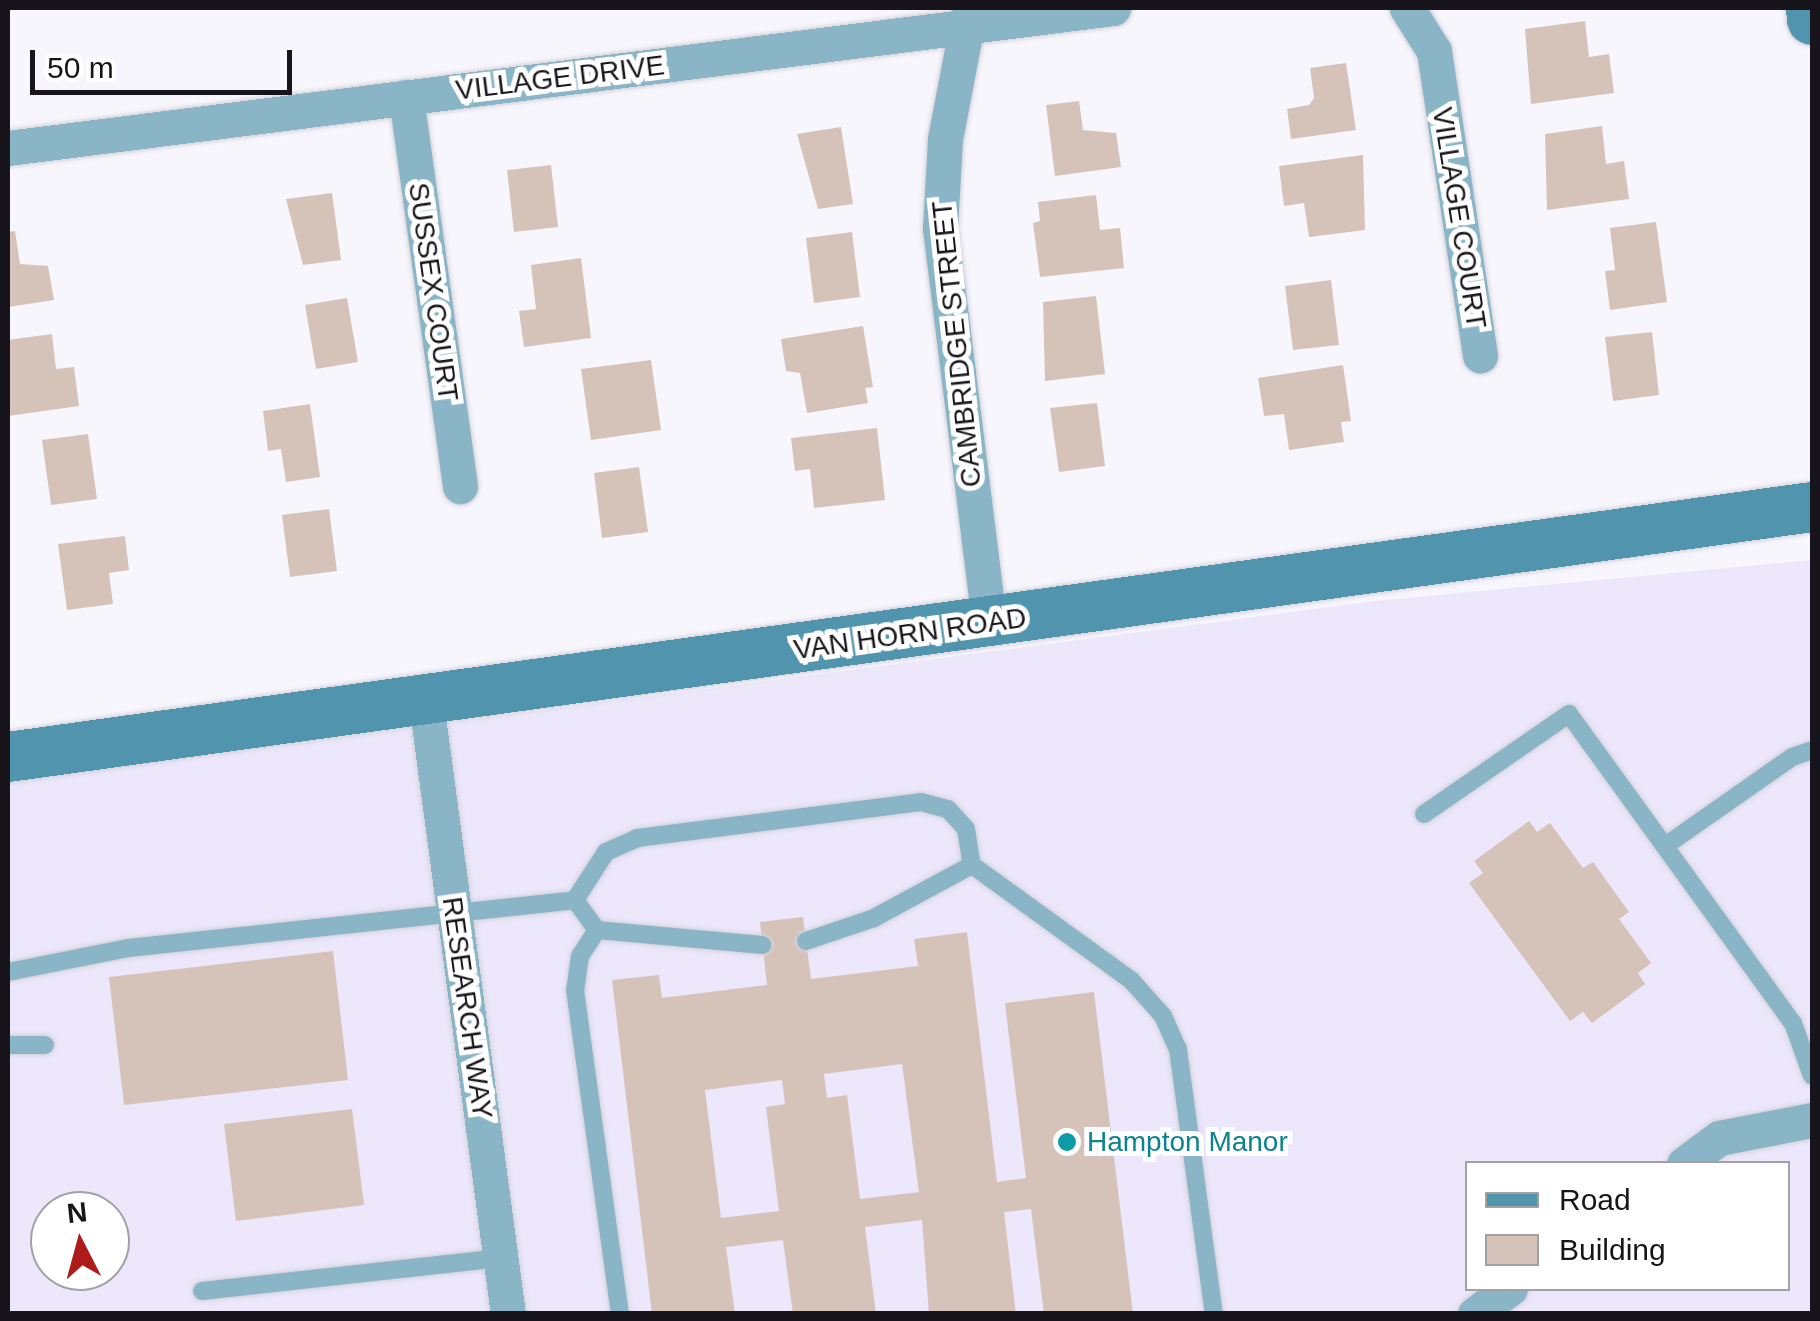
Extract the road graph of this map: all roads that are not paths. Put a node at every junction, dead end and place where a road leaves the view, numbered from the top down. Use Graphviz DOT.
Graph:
graph roads {
  1 [pos="1113,8"];
  2 [pos="1407,8"];
  3 [pos="1811,8"];
  4 [pos="968,17"];
  5 [pos="1812,20"];
  6 [pos="406,98"];
  7 [pos="8,148"];
  8 [pos="1480,356"];
  9 [pos="460,486"];
  10 [pos="1812,508"];
  11 [pos="989,622"];
  12 [pos="426,702"];
  13 [pos="1812,750"];
  14 [pos="8,757"];
  15 [pos="1424,814"];
  16 [pos="1665,846"];
  17 [pos="972,865"];
  18 [pos="575,900"];
  19 [pos="454,912"];
  20 [pos="597,930"];
  21 [pos="806,942"];
  22 [pos="762,946"];
  23 [pos="8,972"];
  24 [pos="8,1045"];
  25 [pos="44,1045"];
  26 [pos="1812,1076"];
  27 [pos="1812,1120"];
  28 [pos="1688,1161"];
  29 [pos="501,1258"];
  30 [pos="202,1291"];
  31 [pos="1506,1291"];
  32 [pos="508,1314"];
  33 [pos="620,1314"];
  34 [pos="1214,1314"];
  35 [pos="1475,1314"];
  1 -- 4 [label="street, VILLAGE DRIVE"];
  2 -- 8 [label="street, VILLAGE COURT"];
  3 -- 5 [label="main road"];
  4 -- 6 [label="street, VILLAGE DRIVE"];
  4 -- 11 [label="street, CAMBRIDGE STREET"];
  6 -- 7 [label="street, VILLAGE DRIVE"];
  6 -- 9 [label="street, SUSSEX COURT"];
  10 -- 11 [label="main road, VAN HORN ROAD"];
  11 -- 12 [label="main road, VAN HORN ROAD"];
  12 -- 14 [label="main road, VAN HORN ROAD"];
  12 -- 19 [label="street, RESEARCH WAY"];
  13 -- 16 [label="lane"];
  15 -- 16 [label="lane"];
  16 -- 26 [label="lane"];
  17 -- 18 [label="lane"];
  17 -- 21 [label="lane"];
  17 -- 34 [label="lane"];
  18 -- 19 [label="lane"];
  18 -- 20 [label="lane"];
  19 -- 23 [label="lane"];
  19 -- 29 [label="street, RESEARCH WAY"];
  20 -- 22 [label="lane"];
  20 -- 33 [label="lane"];
  24 -- 25 [label="lane"];
  27 -- 28 [label="street"];
  29 -- 30 [label="lane"];
  29 -- 32 [label="street, RESEARCH WAY"];
  31 -- 35 [label="street"];
}
